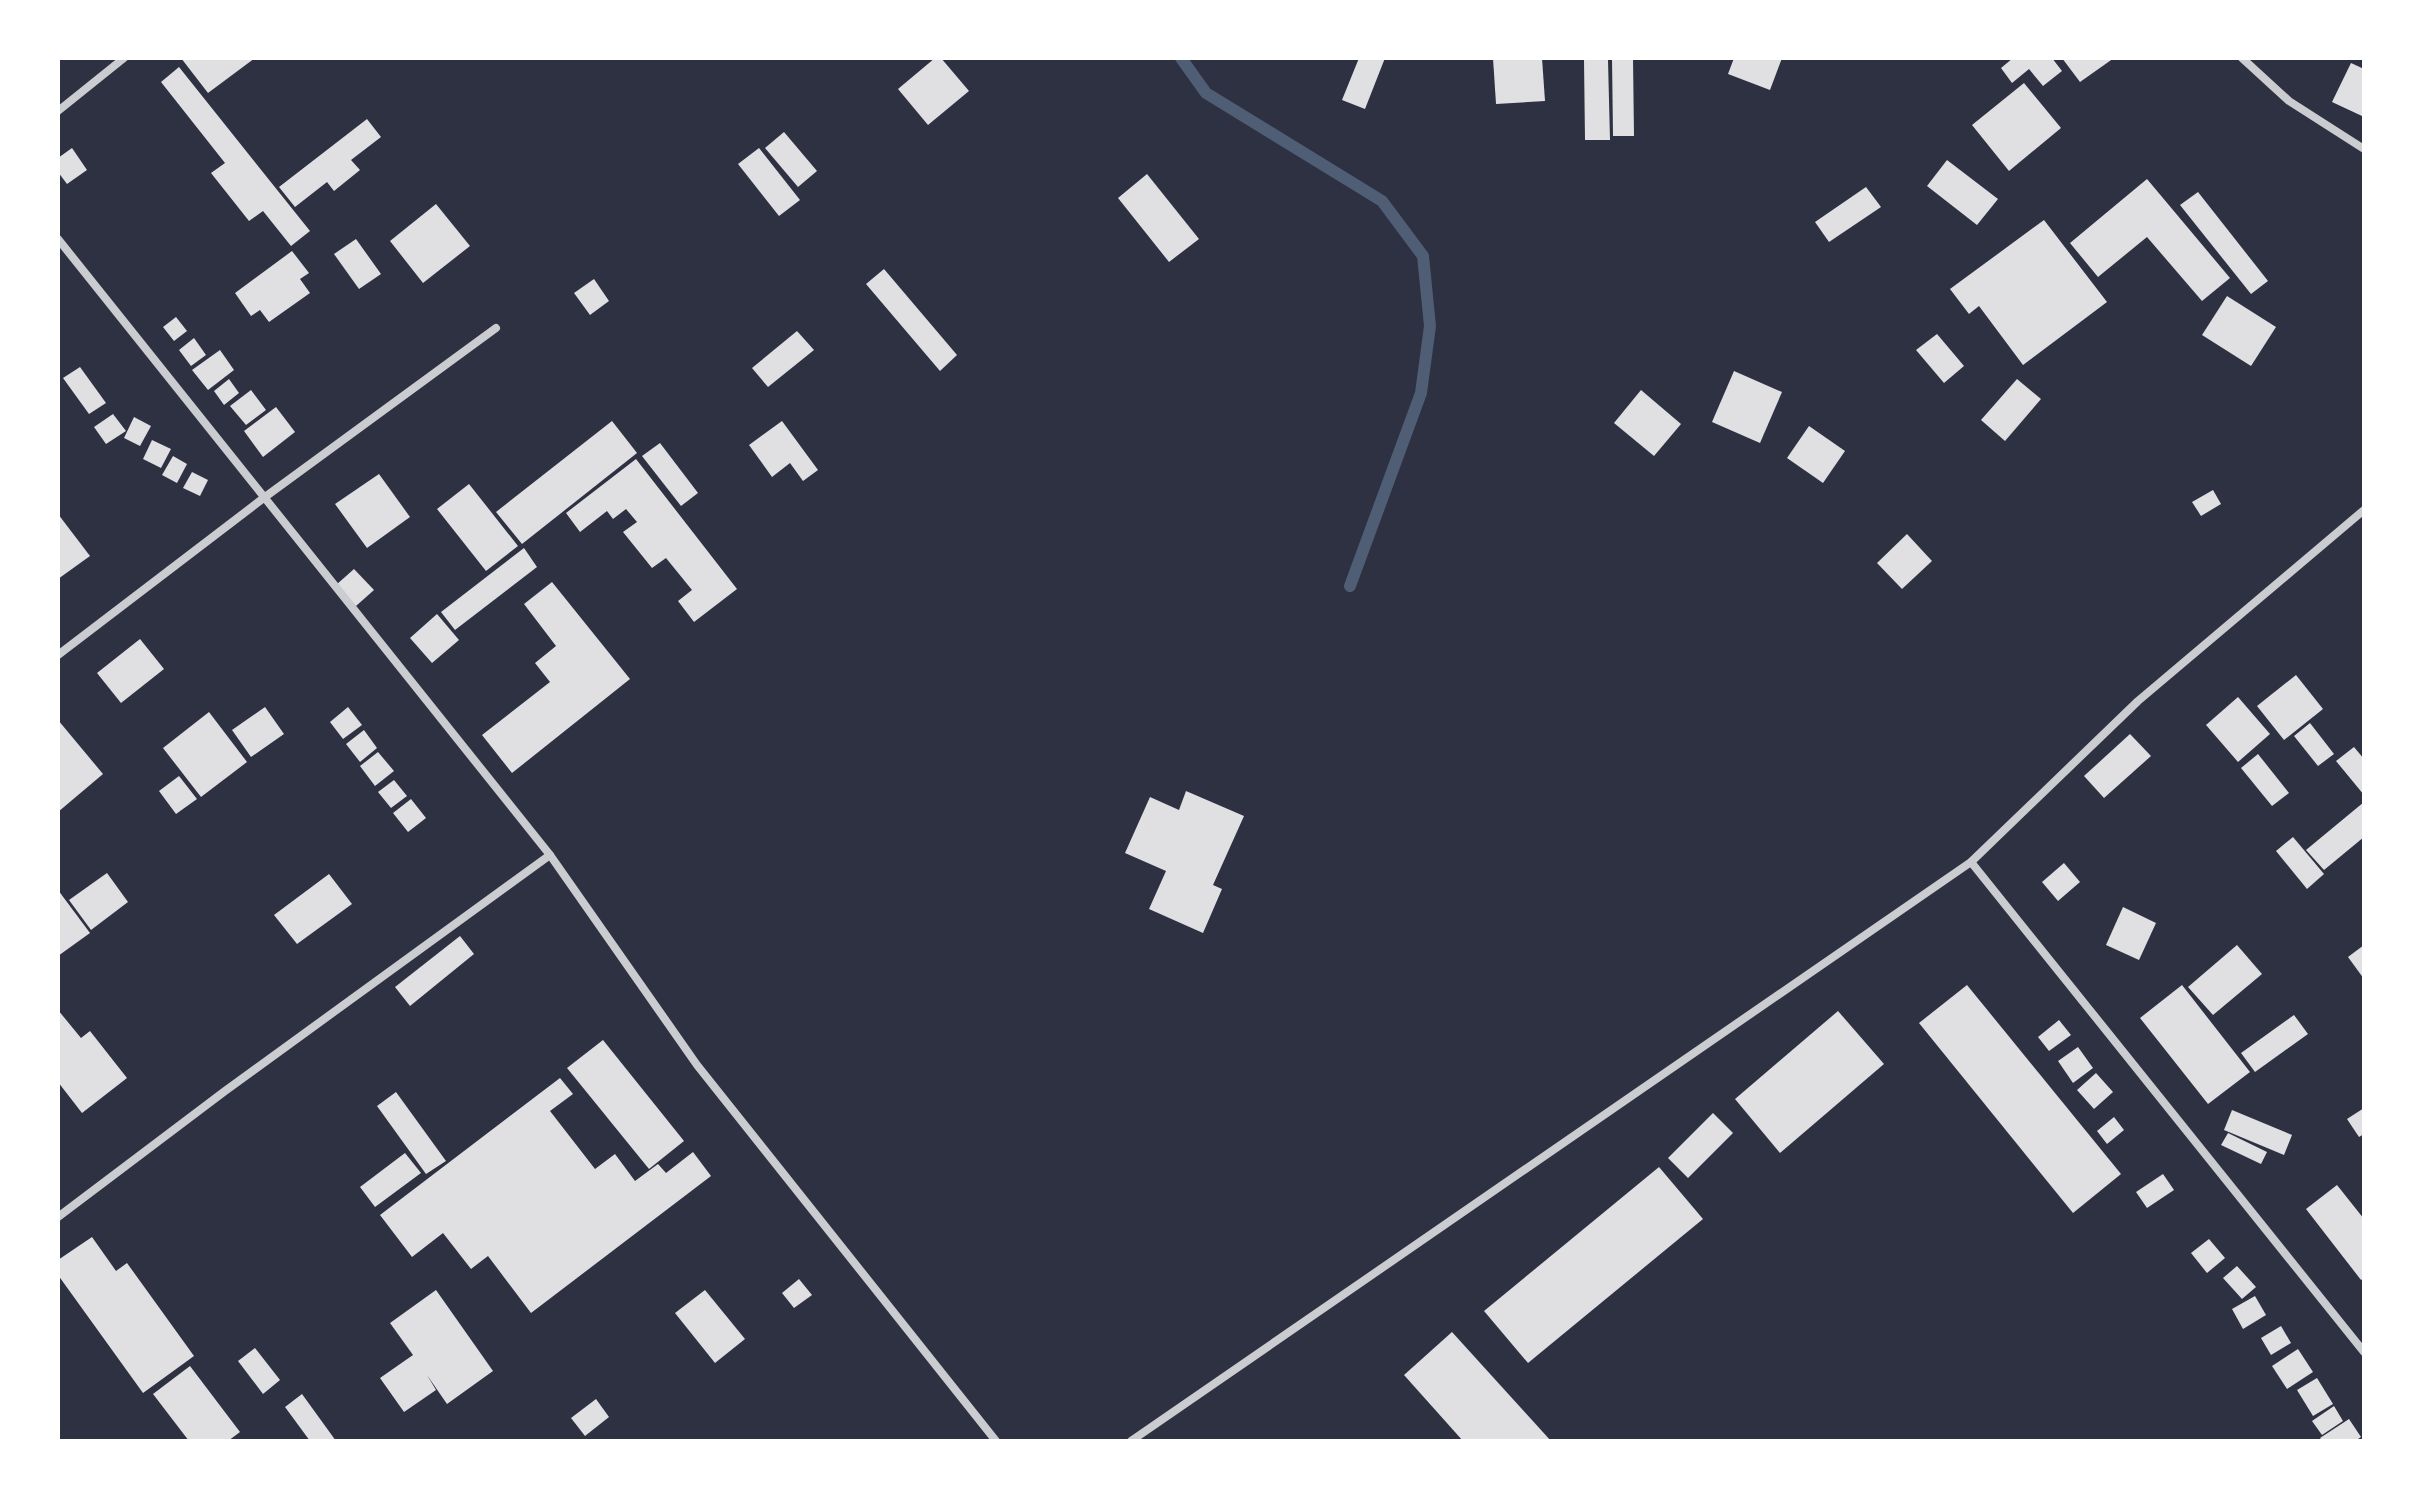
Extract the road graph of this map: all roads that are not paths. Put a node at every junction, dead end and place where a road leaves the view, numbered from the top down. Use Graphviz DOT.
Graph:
graph roads {
  1 [pos="124,58"];
  2 [pos="2242,58"];
  3 [pos="58,111"];
  4 [pos="2364,149"];
  5 [pos="58,239"];
  6 [pos="496,328"];
  7 [pos="265,497"];
  8 [pos="2364,510"];
  9 [pos="58,655"];
  10 [pos="550,855"];
  11 [pos="1971,862"];
  12 [pos="58,1217"];
  13 [pos="2364,1352"];
  14 [pos="996,1441"];
  15 [pos="1131,1441"];
  1 -- 3 [label="street"];
  2 -- 4 [label="street"];
  5 -- 7 [label="street"];
  6 -- 7 [label="street"];
  7 -- 9 [label="street"];
  7 -- 10 [label="street"];
  8 -- 11 [label="street"];
  10 -- 12 [label="street"];
  10 -- 14 [label="street"];
  11 -- 13 [label="street"];
  11 -- 15 [label="street"];
}
